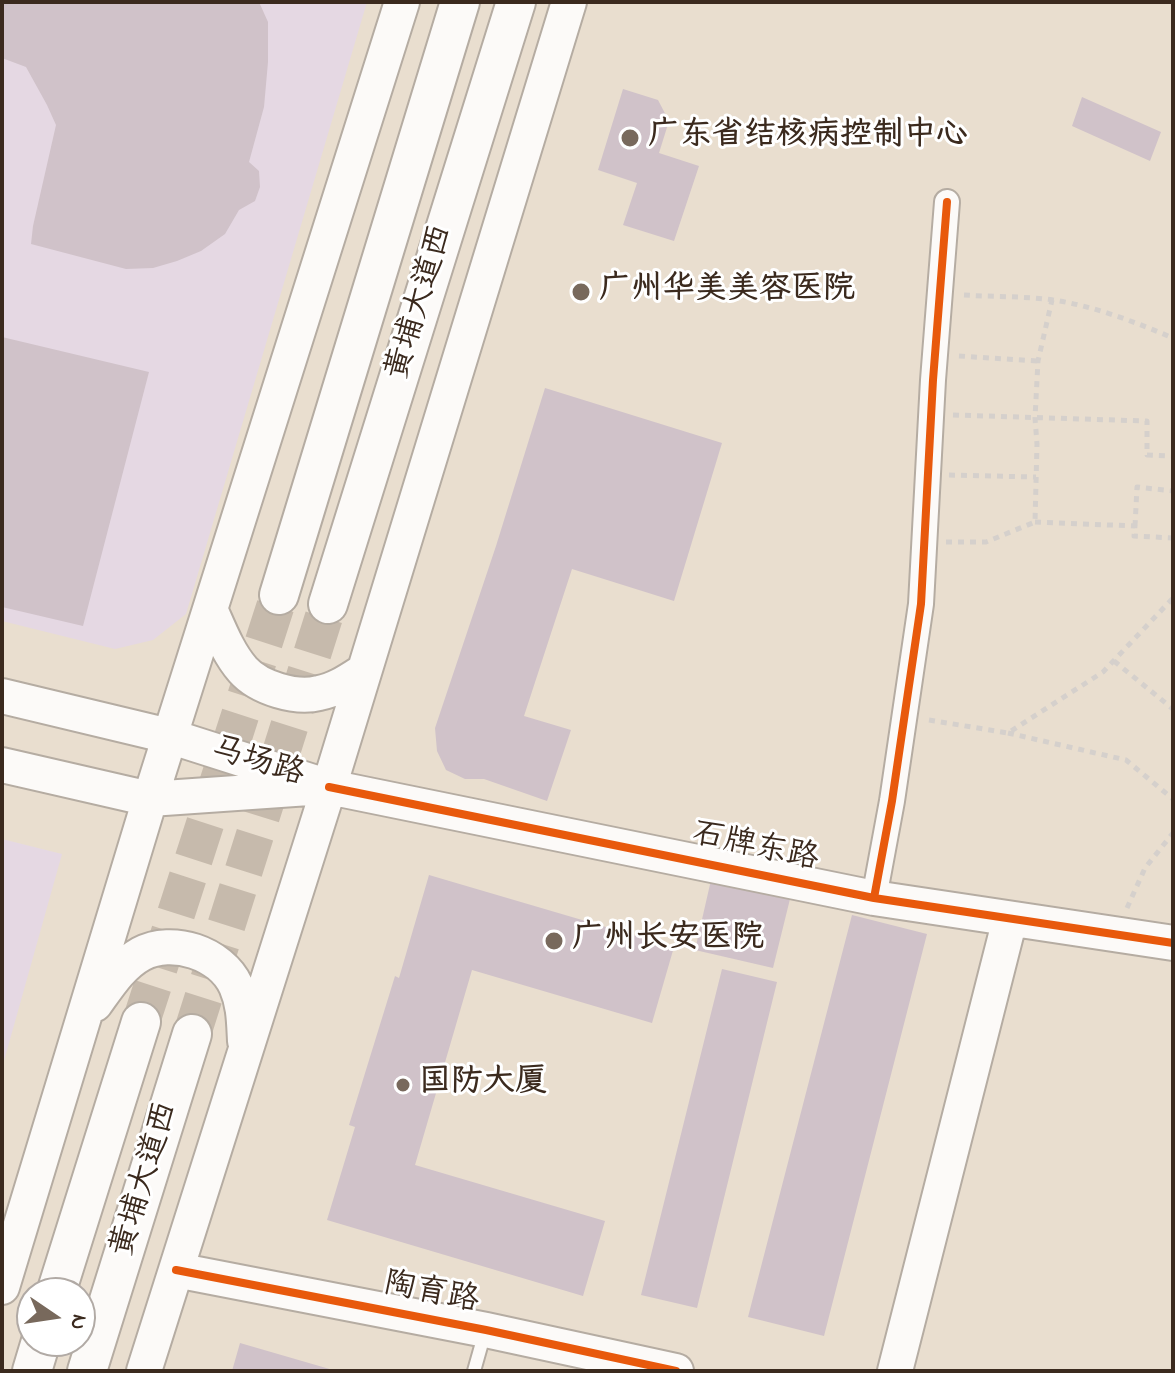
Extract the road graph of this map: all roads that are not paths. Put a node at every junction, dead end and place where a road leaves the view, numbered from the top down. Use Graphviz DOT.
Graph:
graph roads {
  1 [pos="402,2"];
  2 [pos="460,2"];
  3 [pos="516,2"];
  4 [pos="569,2"];
  5 [pos="947,202"];
  6 [pos="279,595"];
  7 [pos="328,604"];
  8 [pos="210,609"];
  9 [pos="364,671"];
  10 [pos="2,696"];
  11 [pos="169,736"];
  12 [pos="2,765"];
  13 [pos="329,787"];
  14 [pos="150,799"];
  15 [pos="874,898"];
  16 [pos="1010,919"];
  17 [pos="1173,943"];
  18 [pos="85,1017"];
  19 [pos="141,1022"];
  20 [pos="192,1034"];
  21 [pos="245,1053"];
  22 [pos="176,1270"];
  23 [pos="61,1277"];
  24 [pos="2,1287"];
  25 [pos="486,1330"];
  26 [pos="87,1371"];
  27 [pos="144,1371"];
  28 [pos="474,1371"];
  29 [pos="676,1371"];
  30 [pos="895,1371"];
  1 -- 8 [label="main road"];
  2 -- 6 [label="main road, 黄埔大道西"];
  3 -- 7 [label="main road, 黄埔大道西"];
  4 -- 9 [label="main road"];
  5 -- 15 [label="street"];
  8 -- 9 [label="main road"];
  8 -- 11 [label="main road"];
  9 -- 13 [label="main road"];
  10 -- 11 [label="main road, 马场路"];
  11 -- 13 [label="main road, 马场路"];
  11 -- 14 [label="main road"];
  12 -- 14 [label="main road, 马场路"];
  13 -- 14 [label="main road, 马场路"];
  13 -- 15 [label="main road, 石牌东路"];
  13 -- 21 [label="main road"];
  14 -- 18 [label="main road"];
  15 -- 16 [label="main road, 石牌东路"];
  16 -- 17 [label="main road, 石牌东路"];
  16 -- 30 [label="main road"];
  18 -- 21 [label="main road"];
  18 -- 24 [label="main road"];
  19 -- 23 [label="main road, 黄埔大道西"];
  20 -- 26 [label="main road, 黄埔大道西"];
  21 -- 22 [label="main road"];
  22 -- 25 [label="main road, 陶育路"];
  22 -- 27 [label="main road"];
  25 -- 28 [label="lane"];
  25 -- 29 [label="main road, 陶育路"];
}
